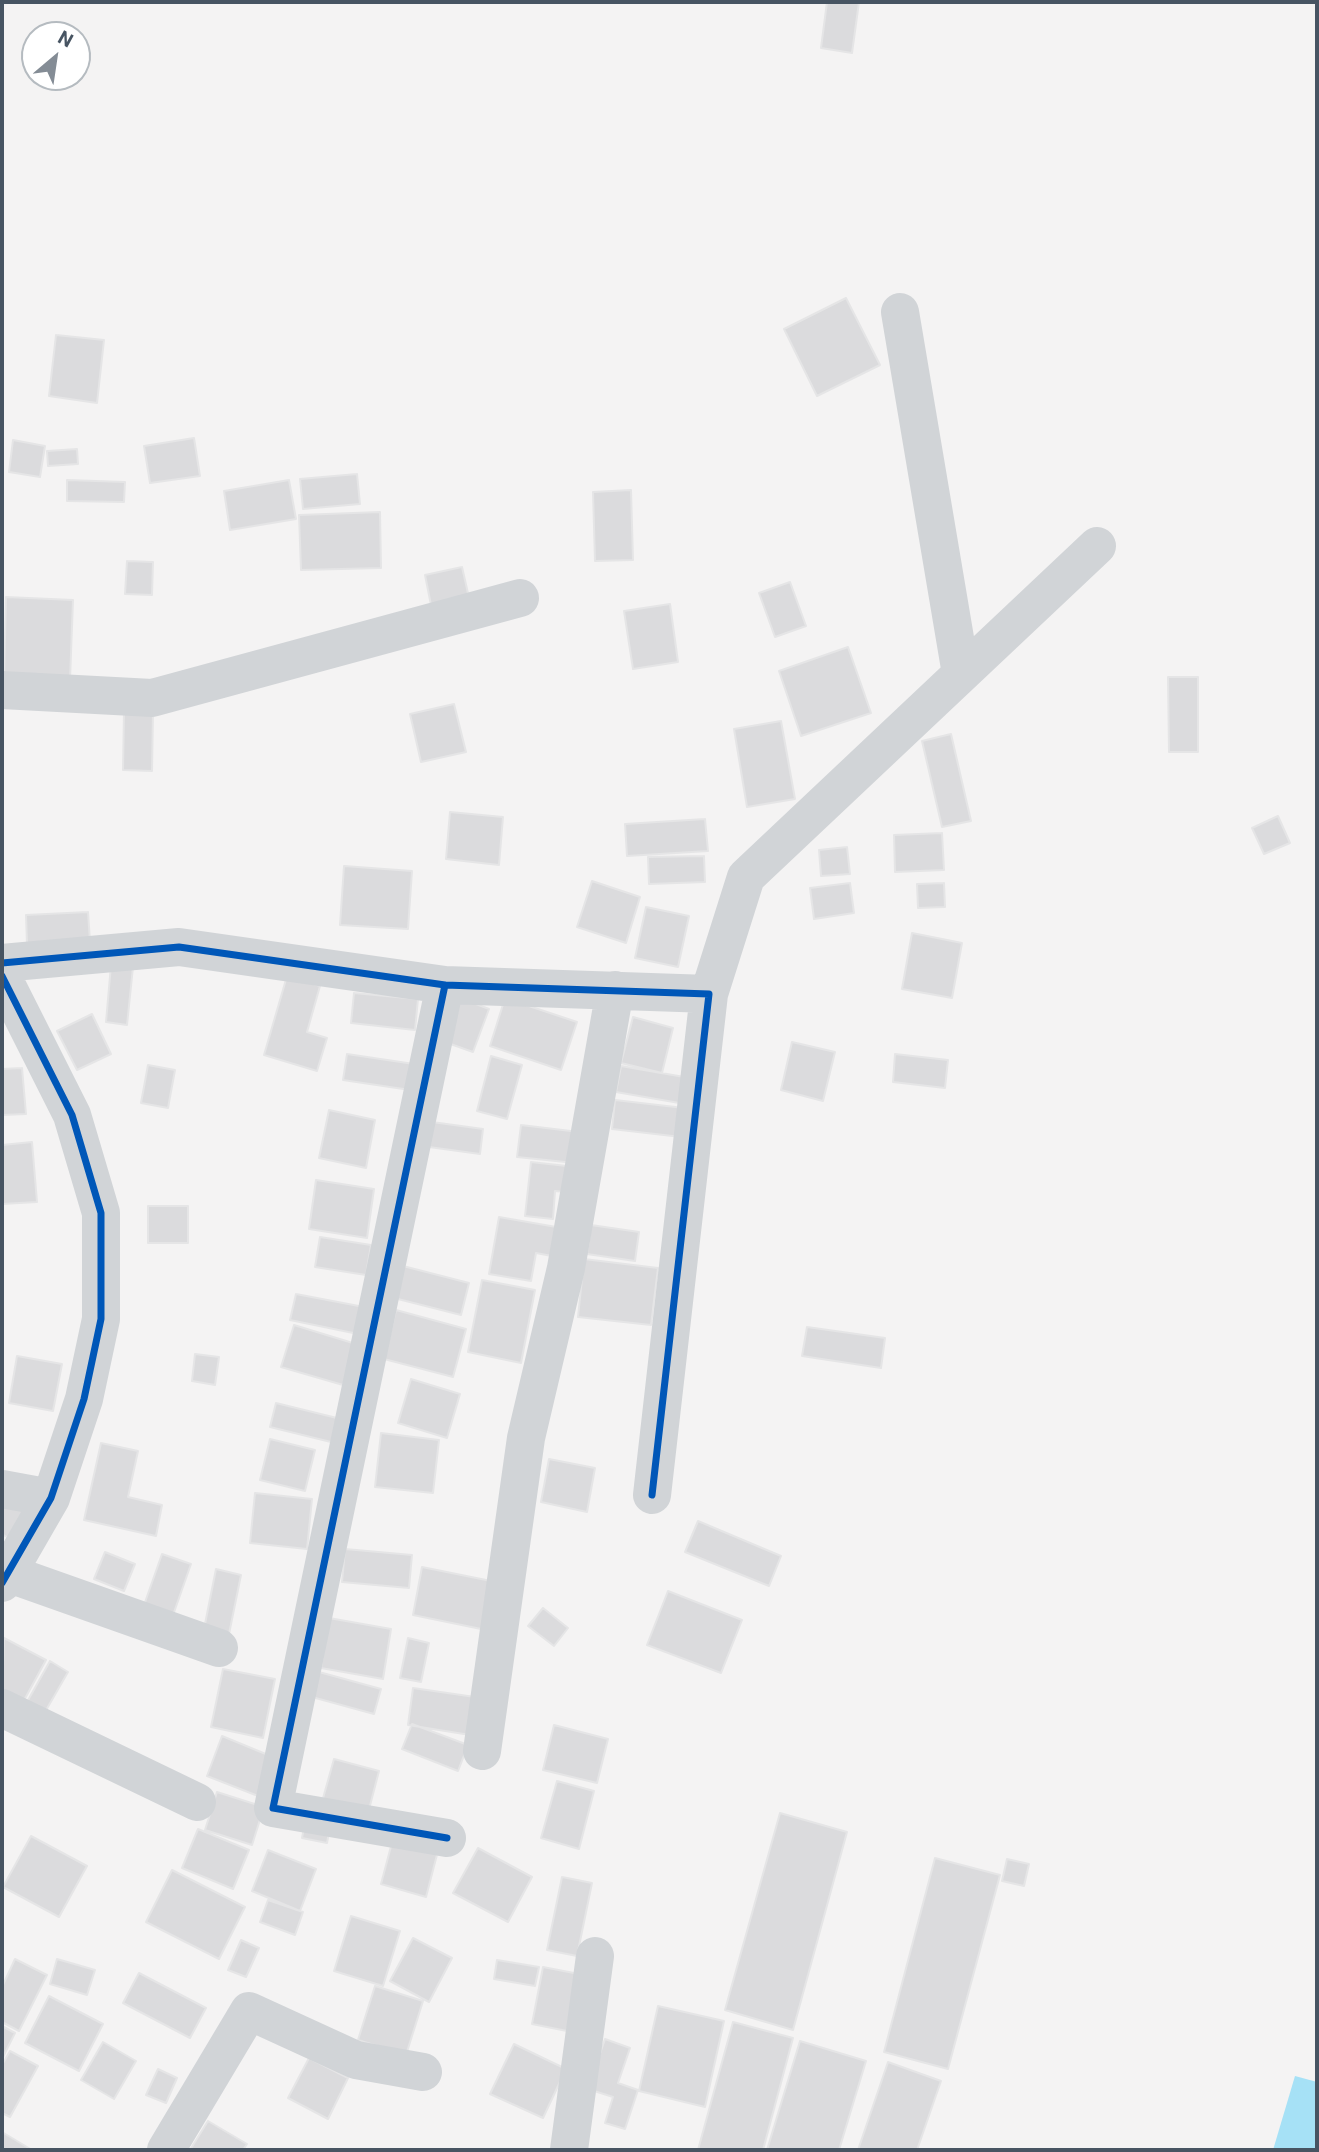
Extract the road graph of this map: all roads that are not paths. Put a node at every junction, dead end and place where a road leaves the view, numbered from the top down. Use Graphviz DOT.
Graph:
graph roads {
  1 [pos="900,312"];
  2 [pos="1097,545"];
  3 [pos="520,598"];
  4 [pos="961,674"];
  5 [pos="2,690"];
  6 [pos="2,963"];
  7 [pos="2,976"];
  8 [pos="445,985"];
  9 [pos="615,990"];
  10 [pos="709,994"];
  11 [pos="2,1489"];
  12 [pos="652,1495"];
  13 [pos="51,1498"];
  14 [pos="5,1578"];
  15 [pos="219,1648"];
  16 [pos="2,1708"];
  17 [pos="482,1751"];
  18 [pos="197,1802"];
  19 [pos="447,1839"];
  20 [pos="594,1956"];
  21 [pos="423,2072"];
  22 [pos="166,2150"];
  23 [pos="569,2150"];
  1 -- 4 [label="street"];
  2 -- 4 [label="street"];
  3 -- 5 [label="street"];
  4 -- 10 [label="street"];
  6 -- 8 [label="street"];
  7 -- 13 [label="street"];
  8 -- 9 [label="street"];
  8 -- 19 [label="street"];
  9 -- 10 [label="street"];
  9 -- 17 [label="street"];
  10 -- 12 [label="street"];
  11 -- 13 [label="street"];
  13 -- 14 [label="street"];
  14 -- 15 [label="street"];
  16 -- 18 [label="street"];
  20 -- 23 [label="street"];
  21 -- 22 [label="street"];
}
